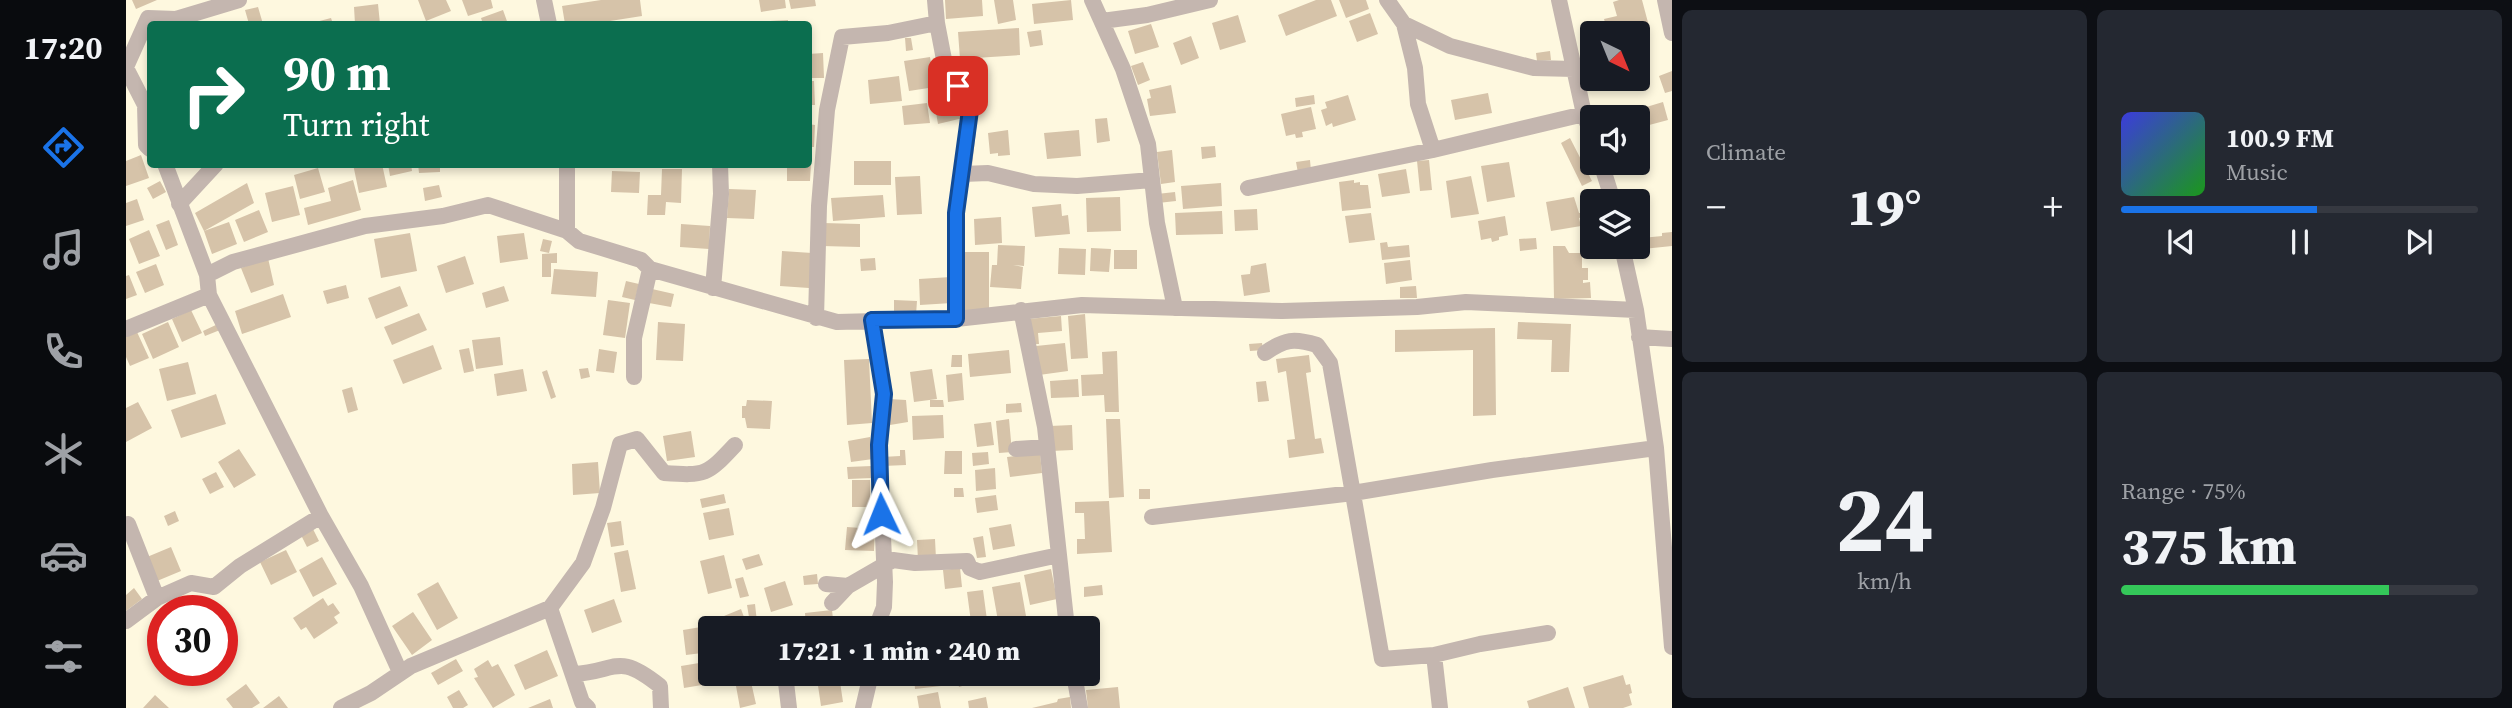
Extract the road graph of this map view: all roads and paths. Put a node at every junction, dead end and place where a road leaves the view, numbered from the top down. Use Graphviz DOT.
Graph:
graph roads {
  1 [pos="239,0"];
  2 [pos="544,0"];
  3 [pos="935,0"];
  4 [pos="1092,0"];
  5 [pos="1210,0"];
  6 [pos="1387,0"];
  7 [pos="1559,0"];
  8 [pos="1665,0"];
  9 [pos="548,21"];
  10 [pos="1102,21"];
  11 [pos="937,23"];
  12 [pos="1404,24"];
  13 [pos="1672,33"];
  14 [pos="126,67"];
  15 [pos="1574,69"];
  16 [pos="1582,105"];
  17 [pos="1580,115"];
  18 [pos="147,146"];
  19 [pos="1433,150"];
  20 [pos="166,168"];
  21 [pos="212,168"];
  22 [pos="567,168"];
  23 [pos="720,168"];
  24 [pos="962,174"];
  25 [pos="1152,180"];
  26 [pos="1248,188"];
  27 [pos="179,204"];
  28 [pos="567,231"];
  29 [pos="1625,259"];
  30 [pos="650,269"];
  31 [pos="207,275"];
  32 [pos="713,288"];
  33 [pos="209,295"];
  34 [pos="1175,307"];
  35 [pos="1021,310"];
  36 [pos="1636,310"];
  37 [pos="816,318"];
  38 [pos="956,319"];
  39 [pos="872,320"];
  40 [pos="126,329"];
  41 [pos="1639,337"];
  42 [pos="1672,339"];
  43 [pos="1265,353"];
  44 [pos="634,377"];
  45 [pos="735,444"];
  46 [pos="1047,447"];
  47 [pos="1016,449"];
  48 [pos="1656,449"];
  49 [pos="1353,493"];
  50 [pos="1666,498"];
  51 [pos="321,516"];
  52 [pos="1152,517"];
  53 [pos="128,524"];
  54 [pos="1059,555"];
  55 [pos="884,565"];
  56 [pos="826,584"];
  57 [pos="848,586"];
  58 [pos="156,595"];
  59 [pos="164,595"];
  60 [pos="832,603"];
  61 [pos="147,605"];
  62 [pos="550,608"];
  63 [pos="881,616"];
  64 [pos="1066,616"];
  65 [pos="126,621"];
  66 [pos="1548,632"];
  67 [pos="1672,647"];
  68 [pos="1434,655"];
  69 [pos="400,672"];
  70 [pos="573,674"];
  71 [pos="786,686"];
  72 [pos="868,686"];
  73 [pos="1076,686"];
  74 [pos="341,708"];
  75 [pos="588,708"];
  76 [pos="661,708"];
  77 [pos="789,708"];
  78 [pos="863,708"];
  79 [pos="1080,708"];
  80 [pos="1440,708"];
  1 -- 14 [label="street"];
  2 -- 9 [label="street"];
  3 -- 11 [label="street"];
  4 -- 10 [label="street"];
  5 -- 10 [label="street"];
  6 -- 12 [label="street"];
  7 -- 15 [label="street"];
  8 -- 13 [label="street"];
  10 -- 25 [label="street"];
  11 -- 24 [label="street"];
  11 -- 37 [label="street"];
  12 -- 15 [label="street"];
  12 -- 19 [label="street"];
  14 -- 18 [label="street"];
  15 -- 16 [label="street"];
  17 -- 19 [label="street"];
  19 -- 26 [label="street"];
  20 -- 27 [label="street"];
  21 -- 27 [label="street"];
  22 -- 28 [label="street"];
  23 -- 32 [label="street"];
  24 -- 25 [label="street"];
  24 -- 38 [label="street"];
  25 -- 34 [label="street"];
  27 -- 31 [label="street"];
  28 -- 30 [label="street"];
  28 -- 31 [label="street"];
  29 -- 36 [label="street"];
  30 -- 32 [label="street"];
  30 -- 44 [label="street"];
  31 -- 33 [label="street"];
  32 -- 37 [label="street"];
  33 -- 40 [label="street"];
  33 -- 51 [label="street"];
  34 -- 35 [label="street"];
  34 -- 36 [label="street"];
  35 -- 38 [label="street"];
  35 -- 46 [label="street"];
  36 -- 41 [label="street"];
  37 -- 39 [label="street"];
  38 -- 39 [label="street"];
  39 -- 55 [label="street"];
  41 -- 42 [label="street"];
  41 -- 48 [label="street"];
  43 -- 49 [label="street"];
  45 -- 62 [label="street"];
  46 -- 47 [label="street"];
  46 -- 54 [label="street"];
  48 -- 49 [label="street"];
  48 -- 50 [label="street"];
  49 -- 52 [label="street"];
  49 -- 68 [label="street"];
  50 -- 67 [label="street"];
  51 -- 59 [label="street"];
  51 -- 69 [label="street"];
  53 -- 58 [label="street"];
  54 -- 55 [label="street"];
  54 -- 64 [label="street"];
  55 -- 57 [label="street"];
  55 -- 63 [label="street"];
  56 -- 57 [label="street"];
  57 -- 60 [label="street"];
  61 -- 65 [label="street"];
  62 -- 69 [label="street"];
  62 -- 70 [label="street"];
  66 -- 68 [label="street"];
  68 -- 80 [label="street"];
  69 -- 74 [label="street"];
  70 -- 75 [label="street"];
  70 -- 76 [label="street"];
  71 -- 77 [label="street"];
  72 -- 78 [label="street"];
  73 -- 79 [label="street"];
}
